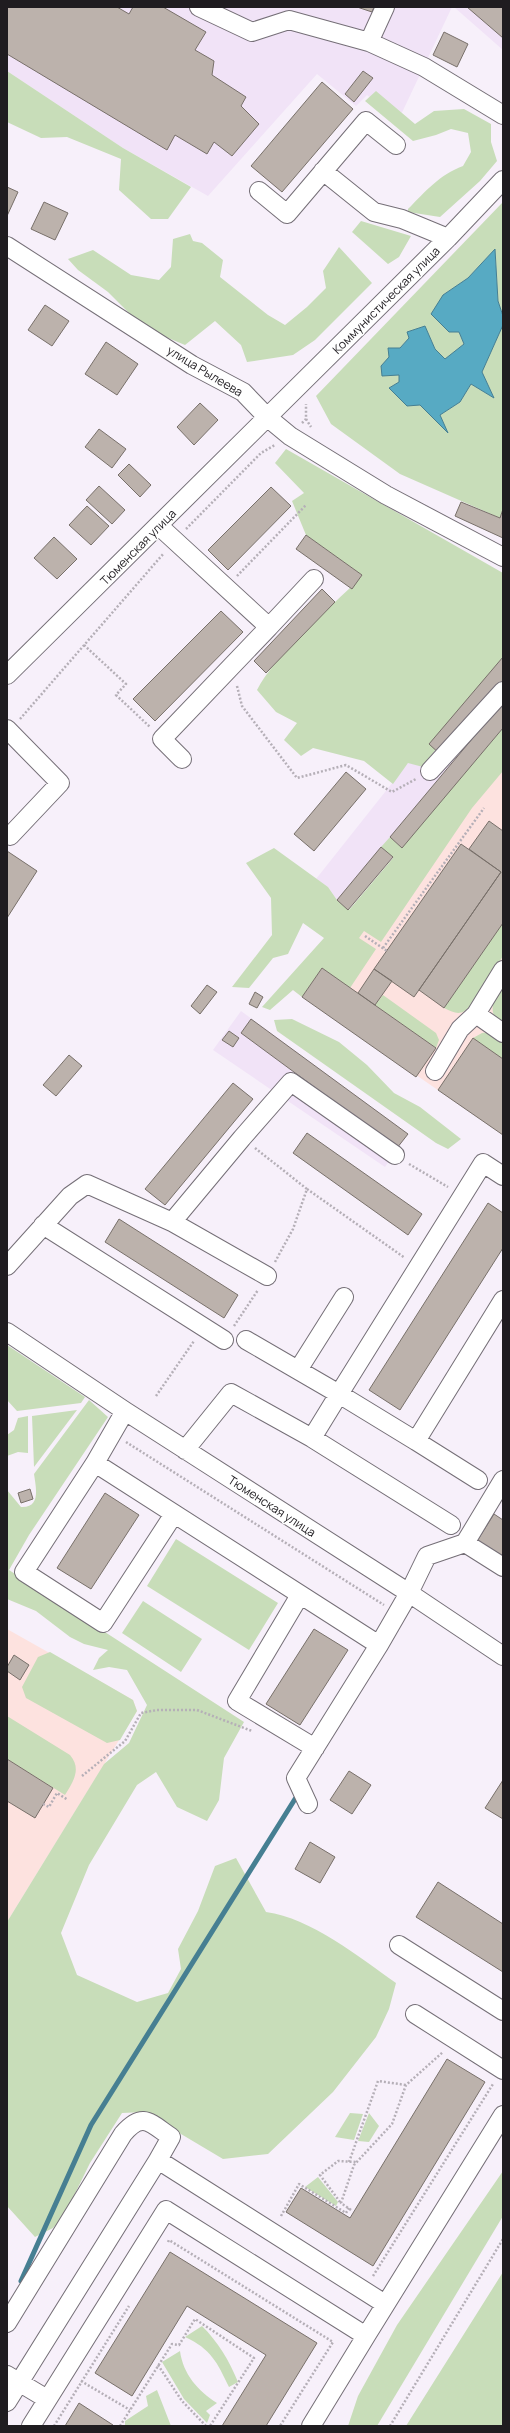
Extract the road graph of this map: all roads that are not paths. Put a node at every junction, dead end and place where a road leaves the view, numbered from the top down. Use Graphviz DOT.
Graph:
graph roads {
  1 [pos="198,7"];
  2 [pos="385,7"];
  3 [pos="369,42"];
  4 [pos="503,115"];
  5 [pos="396,145"];
  6 [pos="323,171"];
  7 [pos="503,180"];
  8 [pos="259,191"];
  9 [pos="448,238"];
  10 [pos="7,246"];
  11 [pos="267,417"];
  12 [pos="159,526"];
  13 [pos="503,557"];
  14 [pos="314,579"];
  15 [pos="269,627"];
  16 [pos="7,675"];
  17 [pos="503,691"];
  18 [pos="8,730"];
  19 [pos="182,759"];
  20 [pos="430,771"];
  21 [pos="10,836"];
  22 [pos="503,970"];
  23 [pos="476,1014"];
  24 [pos="503,1033"];
  25 [pos="435,1071"];
  26 [pos="395,1156"];
  27 [pos="503,1176"];
  28 [pos="172,1222"];
  29 [pos="43,1225"];
  30 [pos="7,1266"];
  31 [pos="267,1276"];
  32 [pos="344,1297"];
  33 [pos="503,1300"];
  34 [pos="7,1332"];
  35 [pos="224,1340"];
  36 [pos="246,1340"];
  37 [pos="298,1370"];
  38 [pos="339,1394"];
  39 [pos="125,1411"];
  40 [pos="312,1438"];
  41 [pos="416,1441"];
  42 [pos="185,1450"];
  43 [pos="95,1463"];
  44 [pos="478,1480"];
  45 [pos="503,1480"];
  46 [pos="174,1514"];
  47 [pos="451,1525"];
  48 [pos="465,1542"];
  49 [pos="503,1567"];
  50 [pos="408,1593"];
  51 [pos="300,1595"];
  52 [pos="379,1645"];
  53 [pos="503,1656"];
  54 [pos="315,1748"];
  55 [pos="308,1804"];
  56 [pos="399,1945"];
  57 [pos="503,2011"];
  58 [pos="415,2014"];
  59 [pos="495,2074"];
  60 [pos="503,2115"];
  61 [pos="158,2160"];
  62 [pos="385,2304"];
  63 [pos="7,2323"];
  64 [pos="366,2336"];
  65 [pos="13,2378"];
  66 [pos="47,2399"];
  67 [pos="7,2402"];
  68 [pos="31,2426"];
  69 [pos="311,2426"];
  1 -- 3 [label="street"];
  2 -- 3 [label="street"];
  3 -- 4 [label="street"];
  5 -- 6 [label="street"];
  6 -- 8 [label="street"];
  6 -- 9 [label="street"];
  7 -- 9 [label="street, Коммунистическая улица"];
  9 -- 11 [label="street, Коммунистическая улица"];
  10 -- 11 [label="street, улица Рылеева"];
  11 -- 12 [label="street, Тюменская улица"];
  11 -- 13 [label="street, улица Рылеева"];
  12 -- 15 [label="street"];
  12 -- 16 [label="street, Тюменская улица"];
  14 -- 15 [label="street"];
  15 -- 19 [label="street"];
  17 -- 20 [label="street"];
  18 -- 21 [label="street"];
  22 -- 23 [label="street"];
  23 -- 24 [label="street"];
  23 -- 25 [label="street"];
  26 -- 28 [label="street"];
  27 -- 38 [label="street"];
  28 -- 29 [label="street"];
  28 -- 31 [label="street"];
  29 -- 30 [label="street"];
  29 -- 35 [label="street"];
  32 -- 37 [label="street"];
  33 -- 41 [label="street"];
  34 -- 39 [label="street, Тюменская улица"];
  36 -- 37 [label="street"];
  37 -- 38 [label="street"];
  38 -- 40 [label="street"];
  38 -- 41 [label="street"];
  39 -- 42 [label="street, Тюменская улица"];
  39 -- 43 [label="street"];
  40 -- 42 [label="street"];
  40 -- 47 [label="street"];
  41 -- 44 [label="street"];
  42 -- 50 [label="street, Тюменская улица"];
  43 -- 46 [label="street"];
  43 -- 46 [label="street"];
  45 -- 48 [label="street"];
  46 -- 51 [label="street"];
  48 -- 49 [label="street"];
  48 -- 50 [label="street"];
  50 -- 52 [label="street"];
  50 -- 53 [label="street, Тюменская улица"];
  51 -- 52 [label="street"];
  51 -- 54 [label="street"];
  52 -- 54 [label="street"];
  54 -- 55 [label="street"];
  56 -- 57 [label="street"];
  58 -- 59 [label="street"];
  60 -- 62 [label="street"];
  61 -- 62 [label="street"];
  61 -- 63 [label="street"];
  61 -- 65 [label="street"];
  62 -- 64 [label="street"];
  64 -- 66 [label="street"];
  64 -- 69 [label="street"];
  65 -- 66 [label="street"];
  65 -- 67 [label="street"];
  66 -- 68 [label="street"];
}
